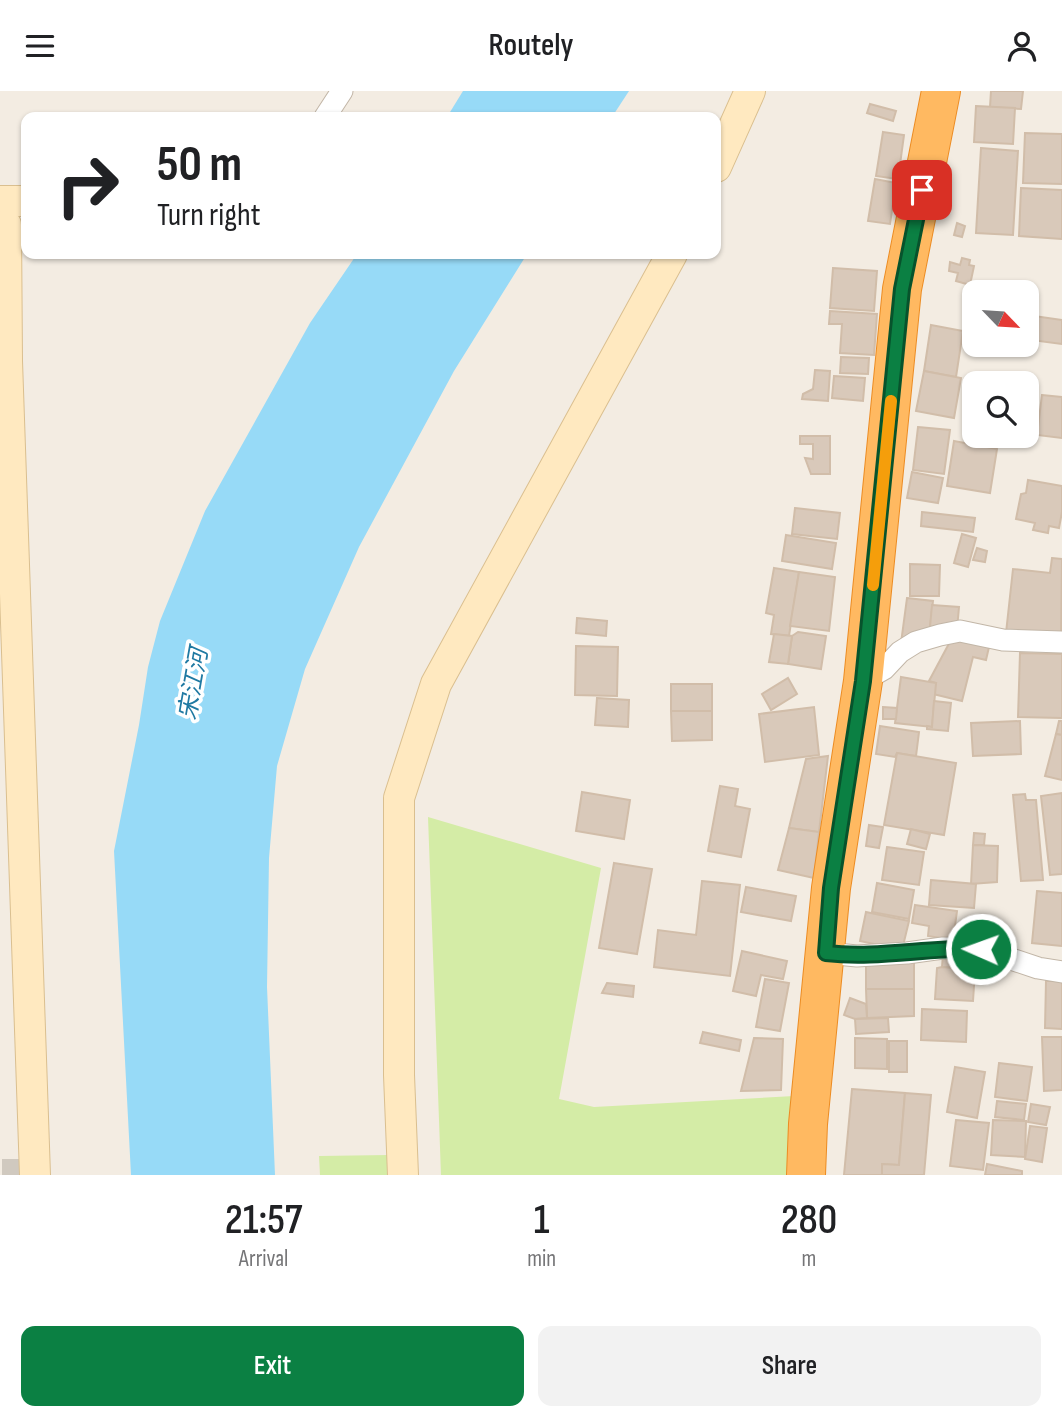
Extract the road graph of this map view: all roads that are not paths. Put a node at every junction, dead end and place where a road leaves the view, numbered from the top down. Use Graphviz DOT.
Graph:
graph roads {
  1 [pos="325,91"];
  2 [pos="342,91"];
  3 [pos="750,91"];
  4 [pos="941,91"];
  5 [pos="312,112"];
  6 [pos="328,112"];
  7 [pos="721,156"];
  8 [pos="21,206"];
  9 [pos="8,219"];
  10 [pos="669,259"];
  11 [pos="1062,642"];
  12 [pos="863,681"];
  13 [pos="0,695"];
  14 [pos="826,953"];
  15 [pos="1062,972"];
  16 [pos="26,1167"];
  17 [pos="403,1175"];
  18 [pos="806,1175"];
  1 -- 5 [label="street"];
  2 -- 6 [label="street"];
  3 -- 7 [label="street"];
  4 -- 12 [label="highway"];
  8 -- 9 [label="street"];
  9 -- 16 [label="street"];
  10 -- 17 [label="street"];
  11 -- 12 [label="street"];
  12 -- 14 [label="highway"];
  13 -- 16 [label="street"];
  14 -- 15 [label="street"];
  14 -- 18 [label="highway"];
}
